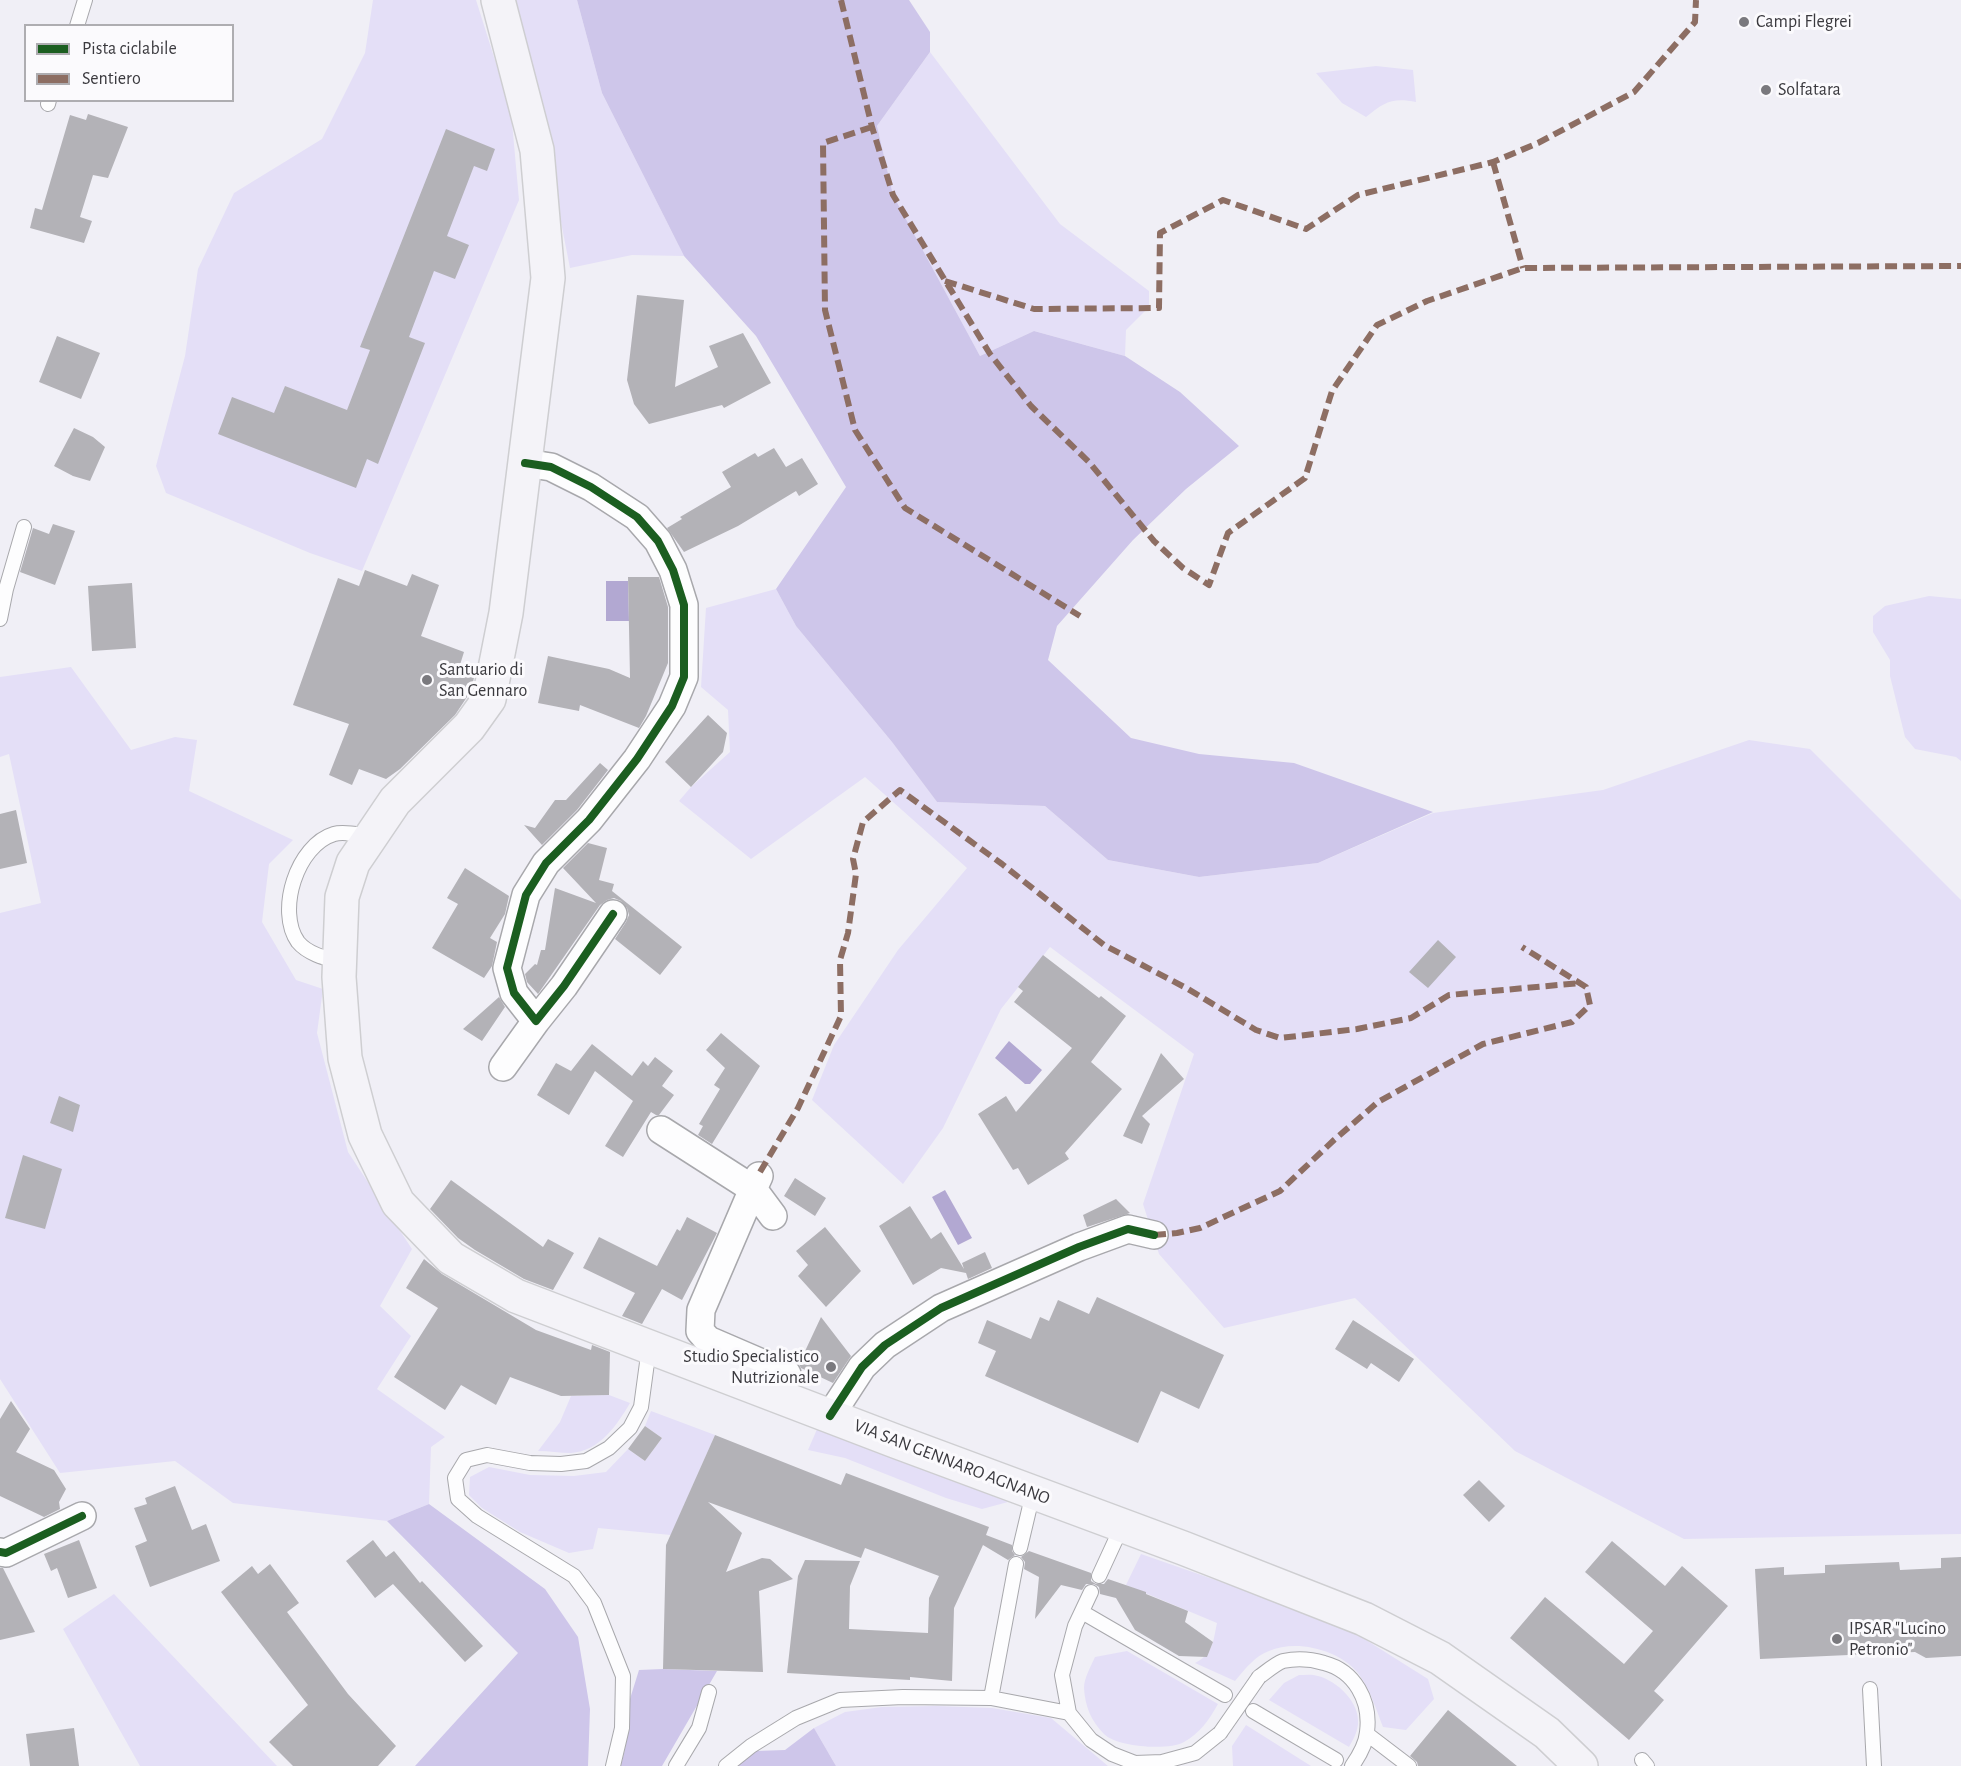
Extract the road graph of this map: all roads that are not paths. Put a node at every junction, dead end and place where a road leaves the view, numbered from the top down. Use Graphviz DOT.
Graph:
graph roads {
  1 [pos="85,0"];
  2 [pos="498,0"];
  3 [pos="78,24"];
  4 [pos="525,463"];
  5 [pos="24,527"];
  6 [pos="0,619"];
  7 [pos="371,836"];
  8 [pos="613,914"];
  9 [pos="340,962"];
  10 [pos="537,1021"];
  11 [pos="503,1068"];
  12 [pos="661,1130"];
  13 [pos="757,1180"];
  14 [pos="773,1216"];
  15 [pos="1154,1235"];
  16 [pos="649,1348"];
  17 [pos="777,1396"];
  18 [pos="830,1416"];
  19 [pos="1033,1493"];
  20 [pos="82,1516"];
  21 [pos="1123,1526"];
  22 [pos="1020,1548"];
  23 [pos="0,1552"];
  24 [pos="1016,1564"];
  25 [pos="1099,1576"];
  26 [pos="1091,1592"];
  27 [pos="1082,1612"];
  28 [pos="1870,1689"];
  29 [pos="709,1692"];
  30 [pos="1225,1695"];
  31 [pos="991,1698"];
  32 [pos="1253,1711"];
  33 [pos="1069,1713"];
  34 [pos="1546,1733"];
  35 [pos="1367,1734"];
  36 [pos="1336,1760"];
  37 [pos="1356,1761"];
  38 [pos="613,1766"];
  39 [pos="676,1766"];
  40 [pos="726,1766"];
  41 [pos="1410,1766"];
  42 [pos="1572,1766"];
  43 [pos="1581,1766"];
  44 [pos="1874,1766"];
  1 -- 3 [label="lane"];
  2 -- 4 [label="main road, VIA SAN GENNARO AGNANO"];
  4 -- 7 [label="main road, VIA SAN GENNARO AGNANO"];
  4 -- 10 [label="street"];
  5 -- 6 [label="lane"];
  7 -- 9 [label="main road, VIA SAN GENNARO AGNANO"];
  7 -- 9 [label="lane"];
  8 -- 10 [label="street"];
  9 -- 16 [label="main road, VIA SAN GENNARO AGNANO"];
  10 -- 11 [label="street"];
  12 -- 13 [label="street"];
  13 -- 14 [label="street"];
  13 -- 17 [label="street"];
  15 -- 18 [label="street"];
  16 -- 17 [label="main road, VIA SAN GENNARO AGNANO"];
  16 -- 38 [label="lane"];
  17 -- 18 [label="main road, VIA SAN GENNARO AGNANO"];
  18 -- 19 [label="main road, VIA SAN GENNARO AGNANO"];
  19 -- 21 [label="main road, VIA SAN GENNARO AGNANO"];
  19 -- 22 [label="lane"];
  20 -- 23 [label="street"];
  21 -- 25 [label="lane"];
  21 -- 34 [label="main road, VIA SAN GENNARO AGNANO"];
  24 -- 31 [label="lane"];
  26 -- 27 [label="lane"];
  27 -- 30 [label="lane"];
  27 -- 33 [label="lane"];
  28 -- 44 [label="lane"];
  29 -- 39 [label="lane"];
  31 -- 33 [label="lane"];
  31 -- 40 [label="lane"];
  32 -- 36 [label="lane"];
  33 -- 35 [label="lane, bridge"];
  34 -- 42 [label="lane"];
  34 -- 43 [label="main road, VIA SAN GENNARO AGNANO"];
  35 -- 37 [label="lane"];
  35 -- 41 [label="lane"];
}
